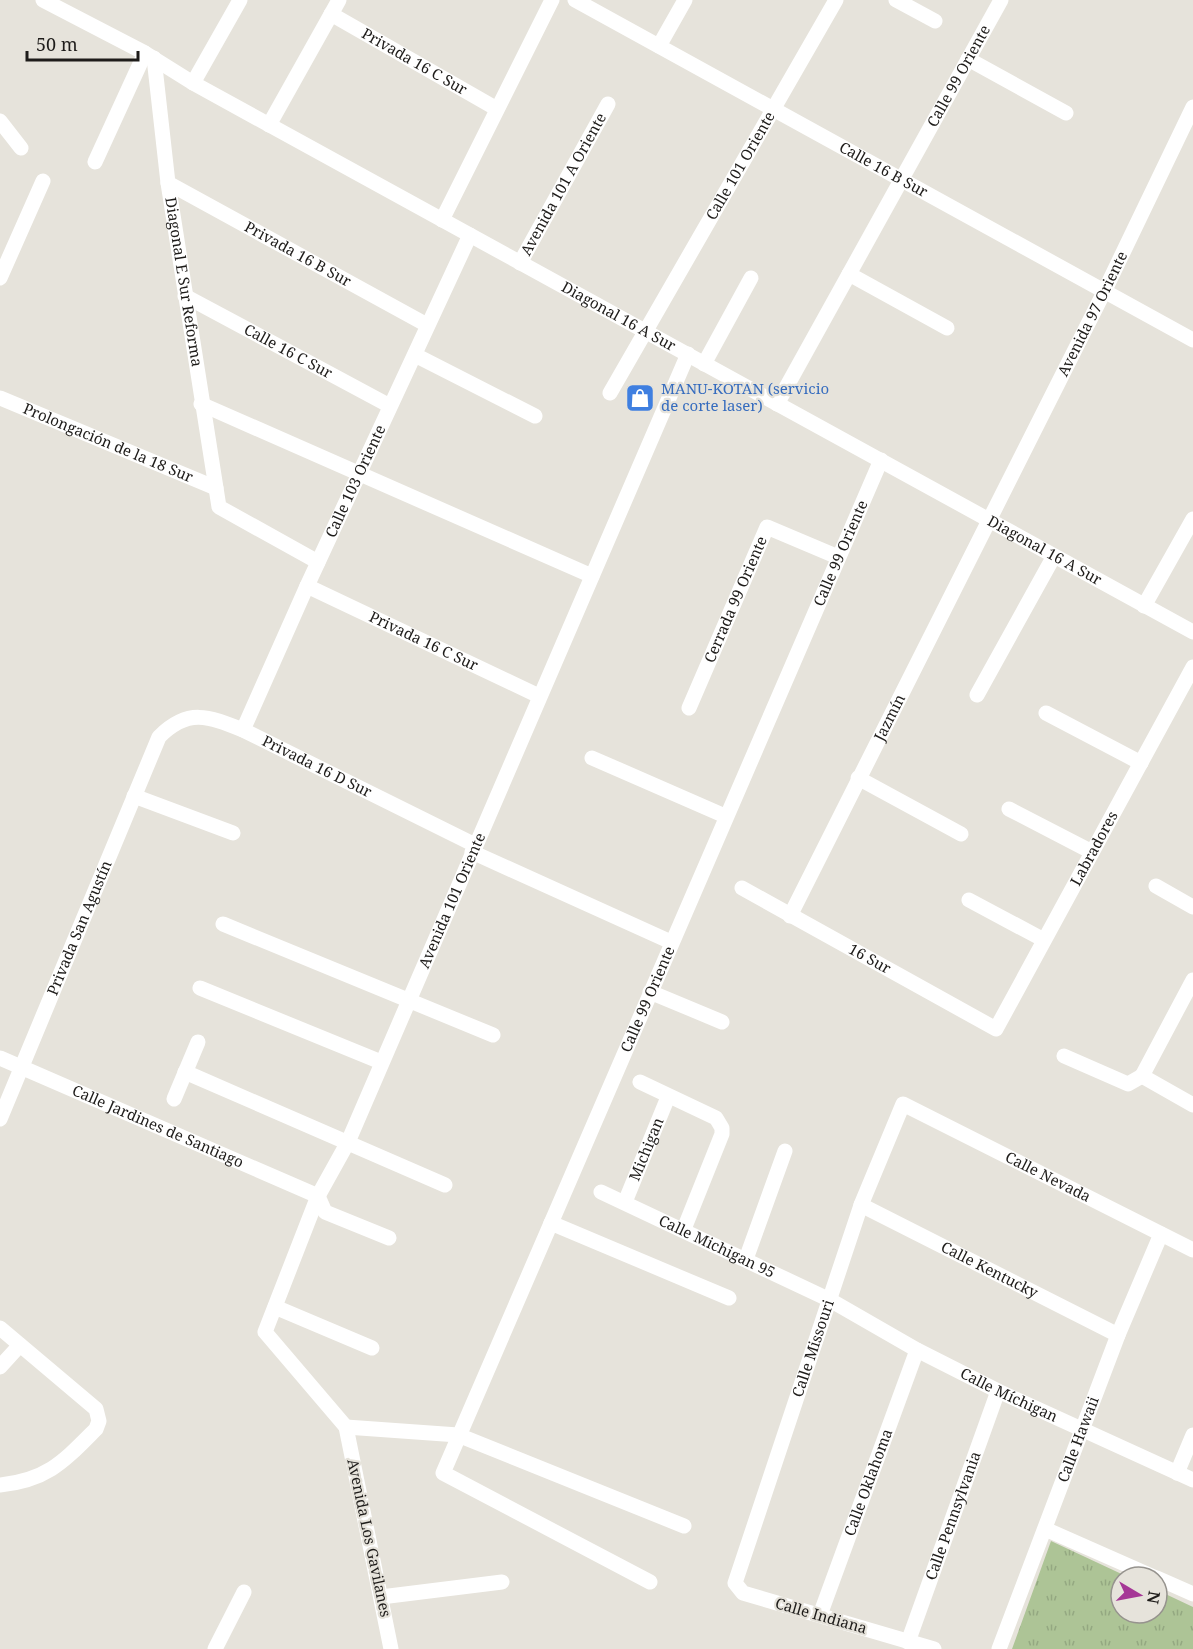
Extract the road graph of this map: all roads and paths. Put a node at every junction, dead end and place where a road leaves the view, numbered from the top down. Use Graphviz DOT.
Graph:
graph roads {
  1 [pos="44,0"];
  2 [pos="240,0"];
  3 [pos="339,0"];
  4 [pos="552,0"];
  5 [pos="575,0"];
  6 [pos="685,0"];
  7 [pos="836,0"];
  8 [pos="896,0"];
  9 [pos="1001,0"];
  10 [pos="331,14"];
  11 [pos="935,21"];
  12 [pos="659,46"];
  13 [pos="150,56"];
  14 [pos="968,59"];
  15 [pos="193,83"];
  16 [pos="608,104"];
  17 [pos="1193,107"];
  18 [pos="497,109"];
  19 [pos="772,109"];
  20 [pos="1066,113"];
  21 [pos="0,121"];
  22 [pos="269,125"];
  23 [pos="21,148"];
  24 [pos="95,162"];
  25 [pos="901,179"];
  26 [pos="44,181"];
  27 [pos="168,183"];
  28 [pos="442,220"];
  29 [pos="470,235"];
  30 [pos="520,263"];
  31 [pos="849,274"];
  32 [pos="0,278"];
  33 [pos="751,278"];
  34 [pos="1105,290"];
  35 [pos="185,296"];
  36 [pos="427,325"];
  37 [pos="947,328"];
  38 [pos="644,331"];
  39 [pos="1193,340"];
  40 [pos="415,354"];
  41 [pos="688,354"];
  42 [pos="704,364"];
  43 [pos="610,393"];
  44 [pos="0,398"];
  45 [pos="201,404"];
  46 [pos="777,404"];
  47 [pos="390,406"];
  48 [pos="535,416"];
  49 [pos="880,459"];
  50 [pos="358,475"];
  51 [pos="216,488"];
  52 [pos="988,519"];
  53 [pos="1193,519"];
  54 [pos="1054,556"];
  55 [pos="838,557"];
  56 [pos="318,562"];
  57 [pos="592,576"];
  58 [pos="307,586"];
  59 [pos="1144,606"];
  60 [pos="1193,632"];
  61 [pos="1193,667"];
  62 [pos="977,695"];
  63 [pos="539,696"];
  64 [pos="689,708"];
  65 [pos="1046,713"];
  66 [pos="243,729"];
  67 [pos="159,737"];
  68 [pos="592,758"];
  69 [pos="1141,763"];
  70 [pos="858,778"];
  71 [pos="134,796"];
  72 [pos="1009,809"];
  73 [pos="725,816"];
  74 [pos="233,833"];
  75 [pos="962,834"];
  76 [pos="474,848"];
  77 [pos="1092,852"];
  78 [pos="1156,886"];
  79 [pos="742,888"];
  80 [pos="969,900"];
  81 [pos="1193,907"];
  82 [pos="790,915"];
  83 [pos="223,924"];
  84 [pos="1044,940"];
  85 [pos="671,942"];
  86 [pos="1193,980"];
  87 [pos="200,988"];
  88 [pos="650,992"];
  89 [pos="408,1000"];
  90 [pos="722,1022"];
  91 [pos="996,1029"];
  92 [pos="493,1035"];
  93 [pos="198,1042"];
  94 [pos="1064,1056"];
  95 [pos="0,1058"];
  96 [pos="381,1062"];
  97 [pos="22,1067"];
  98 [pos="185,1072"];
  99 [pos="1142,1076"];
  100 [pos="640,1082"];
  101 [pos="668,1097"];
  102 [pos="174,1099"];
  103 [pos="903,1104"];
  104 [pos="1193,1105"];
  105 [pos="0,1119"];
  106 [pos="348,1143"];
  107 [pos="785,1151"];
  108 [pos="445,1185"];
  109 [pos="602,1192"];
  110 [pos="318,1196"];
  111 [pos="625,1202"];
  112 [pos="861,1205"];
  113 [pos="551,1223"];
  114 [pos="684,1229"];
  115 [pos="1161,1234"];
  116 [pos="389,1238"];
  117 [pos="1193,1250"];
  118 [pos="746,1259"];
  119 [pos="729,1298"];
  120 [pos="830,1300"];
  121 [pos="274,1307"];
  122 [pos="2,1332"];
  123 [pos="1118,1335"];
  124 [pos="20,1344"];
  125 [pos="372,1348"];
  126 [pos="917,1350"];
  127 [pos="0,1367"];
  128 [pos="998,1391"];
  129 [pos="346,1427"];
  130 [pos="1084,1430"];
  131 [pos="458,1435"];
  132 [pos="1193,1435"];
  133 [pos="1177,1473"];
  134 [pos="1193,1480"];
  135 [pos="0,1485"];
  136 [pos="684,1526"];
  137 [pos="1045,1529"];
  138 [pos="1126,1565"];
  139 [pos="502,1582"];
  140 [pos="650,1582"];
  141 [pos="1169,1584"];
  142 [pos="244,1592"];
  143 [pos="743,1593"];
  144 [pos="1193,1594"];
  145 [pos="381,1596"];
  146 [pos="820,1615"];
  147 [pos="908,1642"];
  148 [pos="214,1649"];
  149 [pos="391,1649"];
  150 [pos="934,1649"];
  151 [pos="999,1649"];
  1 -- 13 [label="street, Diagonal 16 A Sur"];
  2 -- 15 [label="street"];
  3 -- 10 [label="street"];
  4 -- 18 [label="street"];
  5 -- 12 [label="street, Calle 16 B Sur"];
  6 -- 12 [label="street"];
  7 -- 19 [label="street, Calle 101 Oriente"];
  8 -- 11 [label="street"];
  9 -- 14 [label="street, Calle 99 Oriente"];
  10 -- 18 [label="street, Privada 16 C Sur"];
  10 -- 22 [label="street"];
  12 -- 19 [label="street, Calle 16 B Sur"];
  13 -- 15 [label="street, Diagonal 16 A Sur"];
  13 -- 24 [label="street"];
  13 -- 27 [label="street, Diagonal E Sur Reforma"];
  14 -- 20 [label="street"];
  14 -- 25 [label="street, Calle 99 Oriente"];
  15 -- 22 [label="street, Diagonal 16 A Sur"];
  16 -- 30 [label="street, Avenida 101 A Oriente"];
  17 -- 34 [label="street, Avenida 97 Oriente"];
  18 -- 28 [label="street"];
  19 -- 25 [label="street, Calle 16 B Sur"];
  19 -- 38 [label="street, Calle 101 Oriente"];
  21 -- 23 [label="street"];
  22 -- 28 [label="street, Diagonal 16 A Sur"];
  25 -- 31 [label="street, Calle 99 Oriente"];
  25 -- 34 [label="street, Calle 16 B Sur"];
  26 -- 32 [label="street"];
  27 -- 35 [label="street, Diagonal E Sur Reforma"];
  27 -- 36 [label="street, Privada 16 B Sur"];
  28 -- 29 [label="street, Diagonal 16 A Sur"];
  29 -- 30 [label="street, Diagonal 16 A Sur"];
  29 -- 36 [label="street, Calle 103 Oriente"];
  30 -- 38 [label="street, Diagonal 16 A Sur"];
  31 -- 37 [label="street"];
  31 -- 46 [label="street, Calle 99 Oriente"];
  33 -- 42 [label="street"];
  34 -- 39 [label="street, Calle 16 B Sur"];
  34 -- 52 [label="street, Avenida 97 Oriente"];
  35 -- 45 [label="street, Diagonal E Sur Reforma"];
  35 -- 47 [label="street, Calle 16 C Sur"];
  36 -- 40 [label="street, Calle 103 Oriente"];
  38 -- 41 [label="street, Diagonal 16 A Sur"];
  38 -- 43 [label="street, Calle 101 Oriente"];
  40 -- 47 [label="street, Calle 103 Oriente"];
  40 -- 48 [label="street"];
  41 -- 42 [label="street, Diagonal 16 A Sur"];
  41 -- 57 [label="street, Avenida 101 Oriente"];
  42 -- 46 [label="street, Diagonal 16 A Sur"];
  44 -- 51 [label="street, Prolongación de la 18 Sur"];
  45 -- 50 [label="street"];
  45 -- 51 [label="street, Diagonal E Sur Reforma"];
  46 -- 49 [label="street, Diagonal 16 A Sur"];
  47 -- 50 [label="street, Calle 103 Oriente"];
  49 -- 52 [label="street, Diagonal 16 A Sur"];
  49 -- 55 [label="street, Calle 99 Oriente"];
  50 -- 56 [label="street, Calle 103 Oriente"];
  50 -- 57 [label="street"];
  51 -- 56 [label="street, Diagonal E Sur Reforma"];
  52 -- 54 [label="street, Diagonal 16 A Sur"];
  52 -- 70 [label="street, Jazmín"];
  53 -- 59 [label="street"];
  54 -- 59 [label="street, Diagonal 16 A Sur"];
  54 -- 62 [label="street"];
  55 -- 64 [label="street, Cerrada 99 Oriente"];
  55 -- 73 [label="street, Calle 99 Oriente"];
  56 -- 58 [label="street, Calle 103 Oriente"];
  57 -- 63 [label="street, Avenida 101 Oriente"];
  58 -- 63 [label="street, Privada 16 C Sur"];
  58 -- 66 [label="street, Calle 103 Oriente"];
  59 -- 60 [label="street, Diagonal 16 A Sur"];
  61 -- 69 [label="street, Labradores"];
  63 -- 76 [label="street, Avenida 101 Oriente"];
  65 -- 69 [label="street"];
  66 -- 67 [label="street, Privada 16 D Sur"];
  66 -- 76 [label="street, Privada 16 D Sur"];
  67 -- 71 [label="street, Privada San Agustín"];
  68 -- 73 [label="street"];
  69 -- 77 [label="street, Labradores"];
  70 -- 75 [label="street"];
  70 -- 82 [label="street, Jazmín"];
  71 -- 74 [label="street"];
  71 -- 97 [label="street, Privada San Agustín"];
  72 -- 77 [label="street"];
  73 -- 85 [label="street, Calle 99 Oriente"];
  76 -- 85 [label="street, Privada 16 D Sur"];
  76 -- 89 [label="street, Avenida 101 Oriente"];
  77 -- 84 [label="street, Labradores"];
  78 -- 81 [label="street"];
  79 -- 82 [label="street, 16 Sur"];
  80 -- 84 [label="street"];
  82 -- 91 [label="street, 16 Sur"];
  83 -- 89 [label="street"];
  84 -- 91 [label="street, Labradores"];
  85 -- 88 [label="street, Calle 99 Oriente"];
  86 -- 99 [label="street"];
  87 -- 96 [label="street"];
  88 -- 90 [label="street"];
  88 -- 113 [label="street, Calle 99 Oriente"];
  89 -- 92 [label="street"];
  89 -- 96 [label="street, Avenida 101 Oriente"];
  93 -- 98 [label="street"];
  94 -- 99 [label="street"];
  95 -- 97 [label="street, Calle Jardines de Santiago"];
  96 -- 106 [label="street, Avenida 101 Oriente"];
  97 -- 105 [label="street, Privada San Agustín"];
  97 -- 110 [label="street, Calle Jardines de Santiago"];
  98 -- 102 [label="street"];
  98 -- 106 [label="street"];
  99 -- 104 [label="street"];
  100 -- 101 [label="street"];
  101 -- 111 [label="street, Michigan"];
  101 -- 114 [label="street"];
  103 -- 112 [label="street, Calle Missouri"];
  103 -- 115 [label="street, Calle Nevada"];
  106 -- 108 [label="street"];
  106 -- 110 [label="street, Avenida 101 Oriente"];
  107 -- 118 [label="street"];
  109 -- 111 [label="street, Calle Michigan 95"];
  110 -- 116 [label="street"];
  110 -- 121 [label="street, Avenida 101 Oriente"];
  111 -- 114 [label="street, Calle Michigan 95"];
  112 -- 120 [label="street, Calle Missouri"];
  112 -- 123 [label="street, Calle Kentucky"];
  113 -- 119 [label="street"];
  113 -- 131 [label="street, Calle 99 Oriente"];
  114 -- 118 [label="street, Calle Michigan 95"];
  115 -- 117 [label="street, Calle Nevada"];
  115 -- 123 [label="street, Calle Hawaii"];
  118 -- 120 [label="street, Calle Michigan 95"];
  120 -- 126 [label="street, Calle Míchigan"];
  120 -- 143 [label="street, Calle Missouri"];
  121 -- 125 [label="street"];
  121 -- 129 [label="street, Avenida 101 Oriente"];
  122 -- 124 [label="street"];
  123 -- 130 [label="street, Calle Hawaii"];
  124 -- 127 [label="street"];
  124 -- 135 [label="street"];
  126 -- 128 [label="street, Calle Míchigan"];
  126 -- 146 [label="street, Calle Oklahoma"];
  128 -- 130 [label="street, Calle Míchigan"];
  128 -- 147 [label="street, Calle Pennsylvania"];
  129 -- 131 [label="street"];
  129 -- 145 [label="street, Avenida Los Gavilanes"];
  130 -- 133 [label="street, Calle Míchigan"];
  130 -- 137 [label="street, Calle Hawaii"];
  131 -- 136 [label="street"];
  131 -- 140 [label="street, Calle 99 Oriente"];
  132 -- 133 [label="street"];
  133 -- 134 [label="street, Calle Míchigan"];
  137 -- 138 [label="street"];
  137 -- 151 [label="street, Calle Hawaii"];
  139 -- 145 [label="street"];
  141 -- 144 [label="street"];
  142 -- 148 [label="street"];
  143 -- 146 [label="street, Calle Indiana"];
  145 -- 149 [label="street, Avenida Los Gavilanes"];
  146 -- 147 [label="street, Calle Indiana"];
  147 -- 150 [label="street, Calle Indiana"];
}
